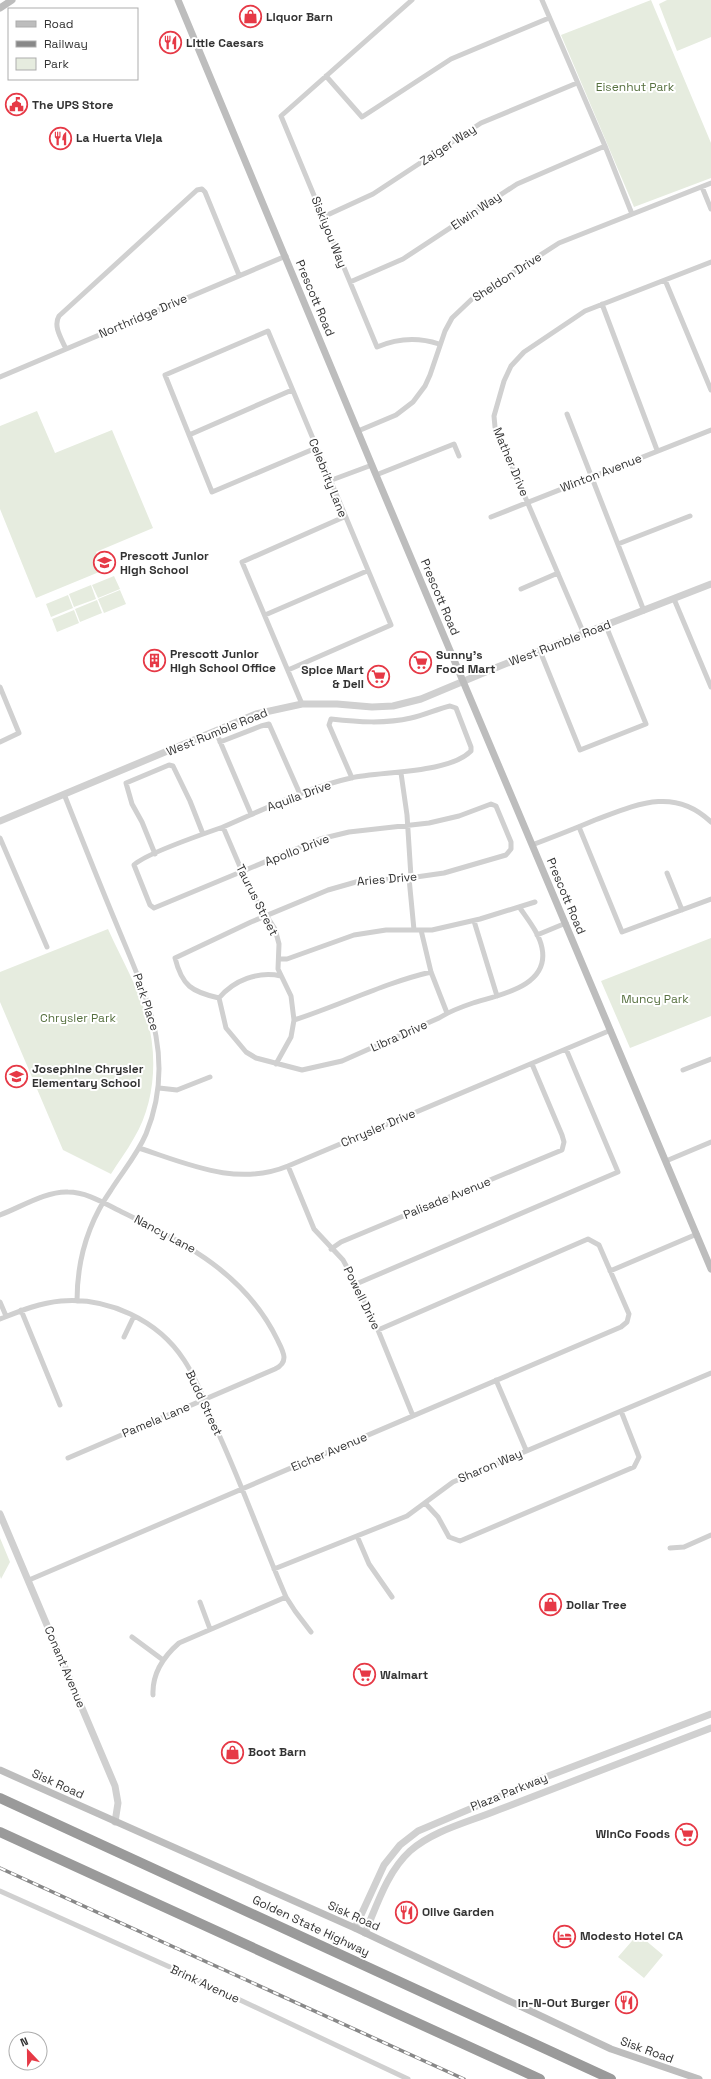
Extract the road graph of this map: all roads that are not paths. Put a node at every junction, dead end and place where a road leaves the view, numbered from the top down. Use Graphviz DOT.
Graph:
graph roads {
  1 [pos="12,0"];
  2 [pos="178,0"];
  3 [pos="412,0"];
  4 [pos="542,0"];
  5 [pos="0,8"];
  6 [pos="549,18"];
  7 [pos="326,76"];
  8 [pos="577,83"];
  9 [pos="605,146"];
  10 [pos="711,183"];
  11 [pos="702,187"];
  12 [pos="711,209"];
  13 [pos="632,214"];
  14 [pos="323,217"];
  15 [pos="286,256"];
  16 [pos="711,262"];
  17 [pos="239,276"];
  18 [pos="665,280"];
  19 [pos="350,282"];
  20 [pos="602,304"];
  21 [pos="440,344"];
  22 [pos="66,349"];
  23 [pos="0,377"];
  24 [pos="292,390"];
  25 [pos="711,390"];
  26 [pos="567,414"];
  27 [pos="711,430"];
  28 [pos="358,431"];
  29 [pos="189,434"];
  30 [pos="316,448"];
  31 [pos="657,450"];
  32 [pos="459,456"];
  33 [pos="372,465"];
  34 [pos="376,475"];
  35 [pos="591,476"];
  36 [pos="330,481"];
  37 [pos="528,502"];
  38 [pos="690,516"];
  39 [pos="344,517"];
  40 [pos="491,517"];
  41 [pos="618,544"];
  42 [pos="367,571"];
  43 [pos="558,573"];
  44 [pos="711,584"];
  45 [pos="521,589"];
  46 [pos="674,599"];
  47 [pos="644,611"];
  48 [pos="264,615"];
  49 [pos="606,626"];
  50 [pos="584,634"];
  51 [pos="540,651"];
  52 [pos="288,670"];
  53 [pos="464,682"];
  54 [pos="0,687"];
  55 [pos="711,687"];
  56 [pos="302,704"];
  57 [pos="216,732"];
  58 [pos="219,741"];
  59 [pos="0,742"];
  60 [pos="401,773"];
  61 [pos="352,778"];
  62 [pos="64,794"];
  63 [pos="300,794"];
  64 [pos="494,804"];
  65 [pos="251,814"];
  66 [pos="0,821"];
  67 [pos="711,822"];
  68 [pos="408,826"];
  69 [pos="223,827"];
  70 [pos="579,827"];
  71 [pos="203,834"];
  72 [pos="0,838"];
  73 [pos="532,845"];
  74 [pos="155,854"];
  75 [pos="134,865"];
  76 [pos="242,872"];
  77 [pos="667,872"];
  78 [pos="410,878"];
  79 [pos="711,899"];
  80 [pos="535,902"];
  81 [pos="520,908"];
  82 [pos="682,910"];
  83 [pos="266,916"];
  84 [pos="474,921"];
  85 [pos="566,923"];
  86 [pos="414,930"];
  87 [pos="421,930"];
  88 [pos="538,935"];
  89 [pos="47,947"];
  90 [pos="280,959"];
  91 [pos="431,972"];
  92 [pos="281,976"];
  93 [pos="497,996"];
  94 [pos="219,998"];
  95 [pos="447,1013"];
  96 [pos="294,1020"];
  97 [pos="611,1030"];
  98 [pos="566,1049"];
  99 [pos="711,1060"];
  100 [pos="276,1064"];
  101 [pos="532,1064"];
  102 [pos="683,1070"];
  103 [pos="210,1077"];
  104 [pos="158,1088"];
  105 [pos="711,1142"];
  106 [pos="140,1148"];
  107 [pos="666,1161"];
  108 [pos="288,1166"];
  109 [pos="103,1202"];
  110 [pos="0,1215"];
  111 [pos="697,1234"];
  112 [pos="331,1249"];
  113 [pos="711,1269"];
  114 [pos="610,1270"];
  115 [pos="356,1284"];
  116 [pos="77,1301"];
  117 [pos="0,1302"];
  118 [pos="21,1310"];
  119 [pos="6,1316"];
  120 [pos="134,1316"];
  121 [pos="0,1319"];
  122 [pos="378,1330"];
  123 [pos="124,1337"];
  124 [pos="285,1360"];
  125 [pos="711,1373"];
  126 [pos="496,1380"];
  127 [pos="204,1399"];
  128 [pos="60,1405"];
  129 [pos="620,1411"];
  130 [pos="413,1416"];
  131 [pos="526,1450"];
  132 [pos="68,1458"];
  133 [pos="243,1488"];
  134 [pos="425,1503"];
  135 [pos="0,1514"];
  136 [pos="711,1535"];
  137 [pos="357,1536"];
  138 [pos="670,1548"];
  139 [pos="274,1569"];
  140 [pos="28,1580"];
  141 [pos="286,1597"];
  142 [pos="392,1597"];
  143 [pos="200,1602"];
  144 [pos="210,1629"];
  145 [pos="311,1632"];
  146 [pos="132,1637"];
  147 [pos="163,1660"];
  148 [pos="153,1696"];
  149 [pos="711,1714"];
  150 [pos="711,1728"];
  151 [pos="0,1770"];
  152 [pos="0,1798"];
  153 [pos="115,1822"];
  154 [pos="0,1832"];
  155 [pos="0,1891"];
  156 [pos="355,1928"];
  157 [pos="365,1933"];
  158 [pos="408,2079"];
  159 [pos="540,2079"];
  160 [pos="611,2079"];
  161 [pos="699,2079"];
  1 -- 5 [label="main road"];
  2 -- 15 [label="main road, Prescott Road"];
  3 -- 7 [label="street"];
  4 -- 6 [label="street"];
  6 -- 7 [label="street"];
  6 -- 8 [label="street"];
  7 -- 14 [label="street, Siskiyou Way"];
  8 -- 9 [label="street"];
  8 -- 14 [label="street, Zaiger Way"];
  9 -- 13 [label="street"];
  9 -- 19 [label="street, Elwin Way"];
  10 -- 11 [label="street, Sheldon Drive"];
  11 -- 12 [label="street"];
  11 -- 13 [label="street, Sheldon Drive"];
  13 -- 21 [label="street, Sheldon Drive"];
  14 -- 19 [label="street, Siskiyou Way"];
  15 -- 17 [label="street, Northridge Drive"];
  15 -- 28 [label="main road, Prescott Road"];
  16 -- 18 [label="street, Mather Drive"];
  17 -- 22 [label="street, Northridge Drive"];
  17 -- 22 [label="street"];
  18 -- 20 [label="street, Mather Drive"];
  18 -- 25 [label="street"];
  19 -- 21 [label="street, Siskiyou Way"];
  20 -- 31 [label="street"];
  20 -- 37 [label="street, Mather Drive"];
  21 -- 28 [label="street, Sheldon Drive"];
  22 -- 23 [label="street, Northridge Drive"];
  24 -- 29 [label="street"];
  24 -- 29 [label="street, Celebrity Lane"];
  24 -- 30 [label="street, Celebrity Lane"];
  26 -- 35 [label="street"];
  27 -- 31 [label="street, Winton Avenue"];
  28 -- 33 [label="main road, Prescott Road"];
  29 -- 30 [label="street"];
  30 -- 36 [label="street, Celebrity Lane"];
  31 -- 35 [label="street, Winton Avenue"];
  32 -- 34 [label="street"];
  33 -- 34 [label="main road, Prescott Road"];
  33 -- 36 [label="street"];
  34 -- 53 [label="main road, Prescott Road"];
  35 -- 37 [label="street, Winton Avenue"];
  35 -- 41 [label="street"];
  36 -- 39 [label="street, Celebrity Lane"];
  37 -- 40 [label="street, Winton Avenue"];
  37 -- 43 [label="street, Mather Drive"];
  38 -- 41 [label="street"];
  39 -- 42 [label="street, Celebrity Lane"];
  39 -- 48 [label="street"];
  41 -- 47 [label="street"];
  42 -- 48 [label="street"];
  42 -- 52 [label="street, Celebrity Lane"];
  43 -- 45 [label="street"];
  43 -- 50 [label="street, Mather Drive"];
  44 -- 46 [label="street, West Rumble Road"];
  46 -- 47 [label="street, West Rumble Road"];
  46 -- 55 [label="street"];
  47 -- 49 [label="street, West Rumble Road"];
  48 -- 52 [label="street"];
  49 -- 50 [label="street, West Rumble Road"];
  49 -- 51 [label="street"];
  50 -- 51 [label="street, West Rumble Road"];
  51 -- 53 [label="street, West Rumble Road"];
  52 -- 56 [label="street"];
  53 -- 56 [label="street, West Rumble Road"];
  53 -- 73 [label="main road, Prescott Road"];
  54 -- 59 [label="street"];
  56 -- 57 [label="street, West Rumble Road"];
  57 -- 58 [label="street"];
  57 -- 62 [label="street, West Rumble Road"];
  58 -- 63 [label="street"];
  58 -- 65 [label="street"];
  60 -- 61 [label="street, Aquila Drive"];
  60 -- 61 [label="street, Aquila Drive"];
  60 -- 68 [label="street"];
  61 -- 63 [label="street, Aquila Drive"];
  62 -- 66 [label="street, West Rumble Road"];
  62 -- 104 [label="street, Park Place"];
  63 -- 65 [label="street, Aquila Drive"];
  64 -- 68 [label="street, Apollo Drive"];
  64 -- 78 [label="street, Aries Drive"];
  65 -- 69 [label="street, Aquila Drive"];
  67 -- 70 [label="street"];
  68 -- 76 [label="street, Apollo Drive"];
  68 -- 78 [label="street"];
  69 -- 71 [label="street, Aquila Drive"];
  69 -- 76 [label="street, Taurus Street"];
  70 -- 73 [label="street"];
  70 -- 82 [label="street"];
  71 -- 74 [label="street, Aquila Drive"];
  71 -- 74 [label="street"];
  72 -- 89 [label="street"];
  73 -- 85 [label="main road, Prescott Road"];
  74 -- 75 [label="street, Aquila Drive"];
  75 -- 76 [label="street, Apollo Drive"];
  76 -- 83 [label="street, Taurus Street"];
  77 -- 82 [label="street"];
  78 -- 83 [label="street, Aries Drive"];
  78 -- 86 [label="street"];
  79 -- 82 [label="street"];
  80 -- 81 [label="street"];
  81 -- 84 [label="street"];
  81 -- 88 [label="street, Libra Drive"];
  83 -- 90 [label="street, Taurus Street"];
  83 -- 94 [label="street, Aries Drive"];
  84 -- 87 [label="street"];
  84 -- 93 [label="street"];
  85 -- 88 [label="street"];
  85 -- 97 [label="main road, Prescott Road"];
  86 -- 87 [label="street"];
  86 -- 90 [label="street"];
  87 -- 91 [label="street"];
  88 -- 93 [label="street, Libra Drive"];
  90 -- 92 [label="street, Taurus Street"];
  91 -- 95 [label="street"];
  91 -- 96 [label="street"];
  92 -- 94 [label="street"];
  92 -- 96 [label="street, Taurus Street"];
  93 -- 95 [label="street, Libra Drive"];
  94 -- 100 [label="street, Libra Drive"];
  95 -- 100 [label="street, Libra Drive"];
  96 -- 100 [label="street, Taurus Street"];
  97 -- 98 [label="street, Chrysler Drive"];
  97 -- 107 [label="main road, Prescott Road"];
  98 -- 101 [label="street, Chrysler Drive"];
  98 -- 115 [label="street"];
  99 -- 102 [label="street"];
  101 -- 108 [label="street, Chrysler Drive"];
  101 -- 112 [label="street, Palisade Avenue"];
  103 -- 104 [label="street"];
  104 -- 106 [label="street, Park Place"];
  105 -- 107 [label="street"];
  106 -- 108 [label="street, Chrysler Drive"];
  106 -- 109 [label="street, Park Place"];
  107 -- 111 [label="main road, Prescott Road"];
  108 -- 112 [label="street, Powell Drive"];
  109 -- 110 [label="street, Nancy Lane"];
  109 -- 116 [label="street, Park Place"];
  109 -- 124 [label="street, Nancy Lane"];
  111 -- 113 [label="main road, Prescott Road"];
  111 -- 114 [label="street"];
  112 -- 115 [label="street, Powell Drive"];
  114 -- 122 [label="street"];
  114 -- 126 [label="street, Eicher Avenue"];
  115 -- 122 [label="street, Powell Drive"];
  116 -- 118 [label="street, Budd Street"];
  116 -- 120 [label="street, Budd Street"];
  117 -- 119 [label="street"];
  118 -- 119 [label="street, Budd Street"];
  118 -- 128 [label="street"];
  119 -- 121 [label="street, Budd Street"];
  120 -- 123 [label="street"];
  120 -- 127 [label="street, Budd Street"];
  122 -- 130 [label="street, Powell Drive"];
  124 -- 127 [label="street, Pamela Lane"];
  125 -- 129 [label="street, Sharon Way"];
  126 -- 130 [label="street, Eicher Avenue"];
  126 -- 131 [label="street"];
  127 -- 132 [label="street, Pamela Lane"];
  127 -- 133 [label="street, Budd Street"];
  129 -- 131 [label="street, Sharon Way"];
  129 -- 134 [label="street"];
  130 -- 133 [label="street, Eicher Avenue"];
  131 -- 134 [label="street, Sharon Way"];
  133 -- 139 [label="street, Budd Street"];
  133 -- 140 [label="street, Eicher Avenue"];
  134 -- 137 [label="street, Sharon Way"];
  135 -- 140 [label="street, Conant Avenue"];
  136 -- 138 [label="street"];
  137 -- 139 [label="street, Sharon Way"];
  137 -- 142 [label="street"];
  139 -- 141 [label="street, Budd Street"];
  140 -- 153 [label="street, Conant Avenue"];
  141 -- 144 [label="street"];
  141 -- 145 [label="street, Budd Street"];
  143 -- 144 [label="street"];
  144 -- 147 [label="street"];
  146 -- 147 [label="street"];
  147 -- 148 [label="street"];
  149 -- 156 [label="street, Plaza Parkway"];
  150 -- 157 [label="street, Plaza Parkway"];
  151 -- 153 [label="main road, Sisk Road"];
  152 -- 160 [label="highway, Golden State Highway"];
  153 -- 156 [label="main road, Sisk Road"];
  154 -- 159 [label="highway"];
  155 -- 158 [label="street, Brink Avenue"];
  156 -- 157 [label="main road, Sisk Road"];
  157 -- 161 [label="main road, Sisk Road"];
}
